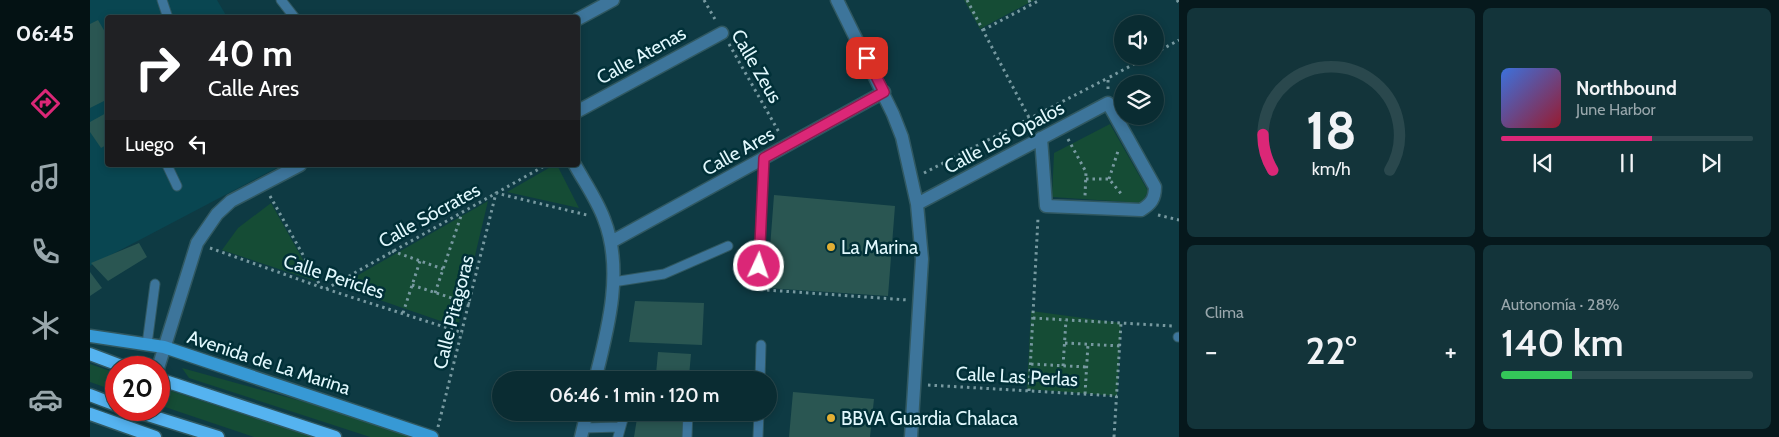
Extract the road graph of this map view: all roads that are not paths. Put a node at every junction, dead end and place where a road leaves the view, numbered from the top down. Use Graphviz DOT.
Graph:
graph roads {
  1 [pos="162,0"];
  2 [pos="281,0"];
  3 [pos="613,0"];
  4 [pos="837,0"];
  5 [pos="167,15"];
  6 [pos="293,15"];
  7 [pos="580,19"];
  8 [pos="722,32"];
  9 [pos="884,92"];
  10 [pos="580,110"];
  11 [pos="1041,139"];
  12 [pos="764,158"];
  13 [pos="168,167"];
  14 [pos="296,167"];
  15 [pos="576,167"];
  16 [pos="178,186"];
  17 [pos="918,204"];
  18 [pos="611,242"];
  19 [pos="728,246"];
  20 [pos="613,282"];
  21 [pos="155,284"];
  22 [pos="758,284"];
  23 [pos="90,336"];
  24 [pos="147,344"];
  25 [pos="761,345"];
  26 [pos="164,347"];
  27 [pos="90,354"];
  28 [pos="161,356"];
  29 [pos="105,360"];
  30 [pos="601,371"];
  31 [pos="760,371"];
  32 [pos="170,383"];
  33 [pos="90,396"];
  34 [pos="105,401"];
  35 [pos="90,414"];
  36 [pos="163,421"];
  37 [pos="622,421"];
  38 [pos="688,421"];
  39 [pos="759,421"];
  40 [pos="620,427"];
  41 [pos="582,432"];
  42 [pos="435,433"];
  43 [pos="154,437"];
  44 [pos="218,437"];
  45 [pos="335,437"];
  46 [pos="618,437"];
  47 [pos="687,437"];
  48 [pos="758,437"];
  49 [pos="911,437"];
  1 -- 5 [label="lane"];
  2 -- 6 [label="lane"];
  3 -- 7 [label="street"];
  4 -- 9 [label="street"];
  8 -- 10 [label="street, Calle Atenas"];
  9 -- 12 [label="street, Calle Ares"];
  9 -- 17 [label="street"];
  11 -- 11 [label="street, Calle Los Opalos"];
  11 -- 17 [label="street, Calle Los Opalos"];
  12 -- 18 [label="street, Calle Ares"];
  12 -- 22 [label="lane"];
  13 -- 16 [label="lane"];
  14 -- 26 [label="street"];
  15 -- 18 [label="street"];
  17 -- 49 [label="street"];
  18 -- 20 [label="street"];
  19 -- 20 [label="lane"];
  20 -- 30 [label="street"];
  21 -- 24 [label="lane"];
  23 -- 24 [label="main road, Avenida de La Marina"];
  24 -- 26 [label="main road, Avenida de La Marina"];
  25 -- 31 [label="lane"];
  26 -- 28 [label="street"];
  26 -- 42 [label="main road, Avenida de La Marina"];
  27 -- 29 [label="main road"];
  32 -- 45 [label="main road"];
  33 -- 34 [label="main road"];
  35 -- 43 [label="main road"];
  36 -- 44 [label="main road"];
  37 -- 40 [label="lane"];
  38 -- 47 [label="lane"];
  39 -- 48 [label="lane"];
  40 -- 41 [label="lane"];
  40 -- 46 [label="lane"];
}
